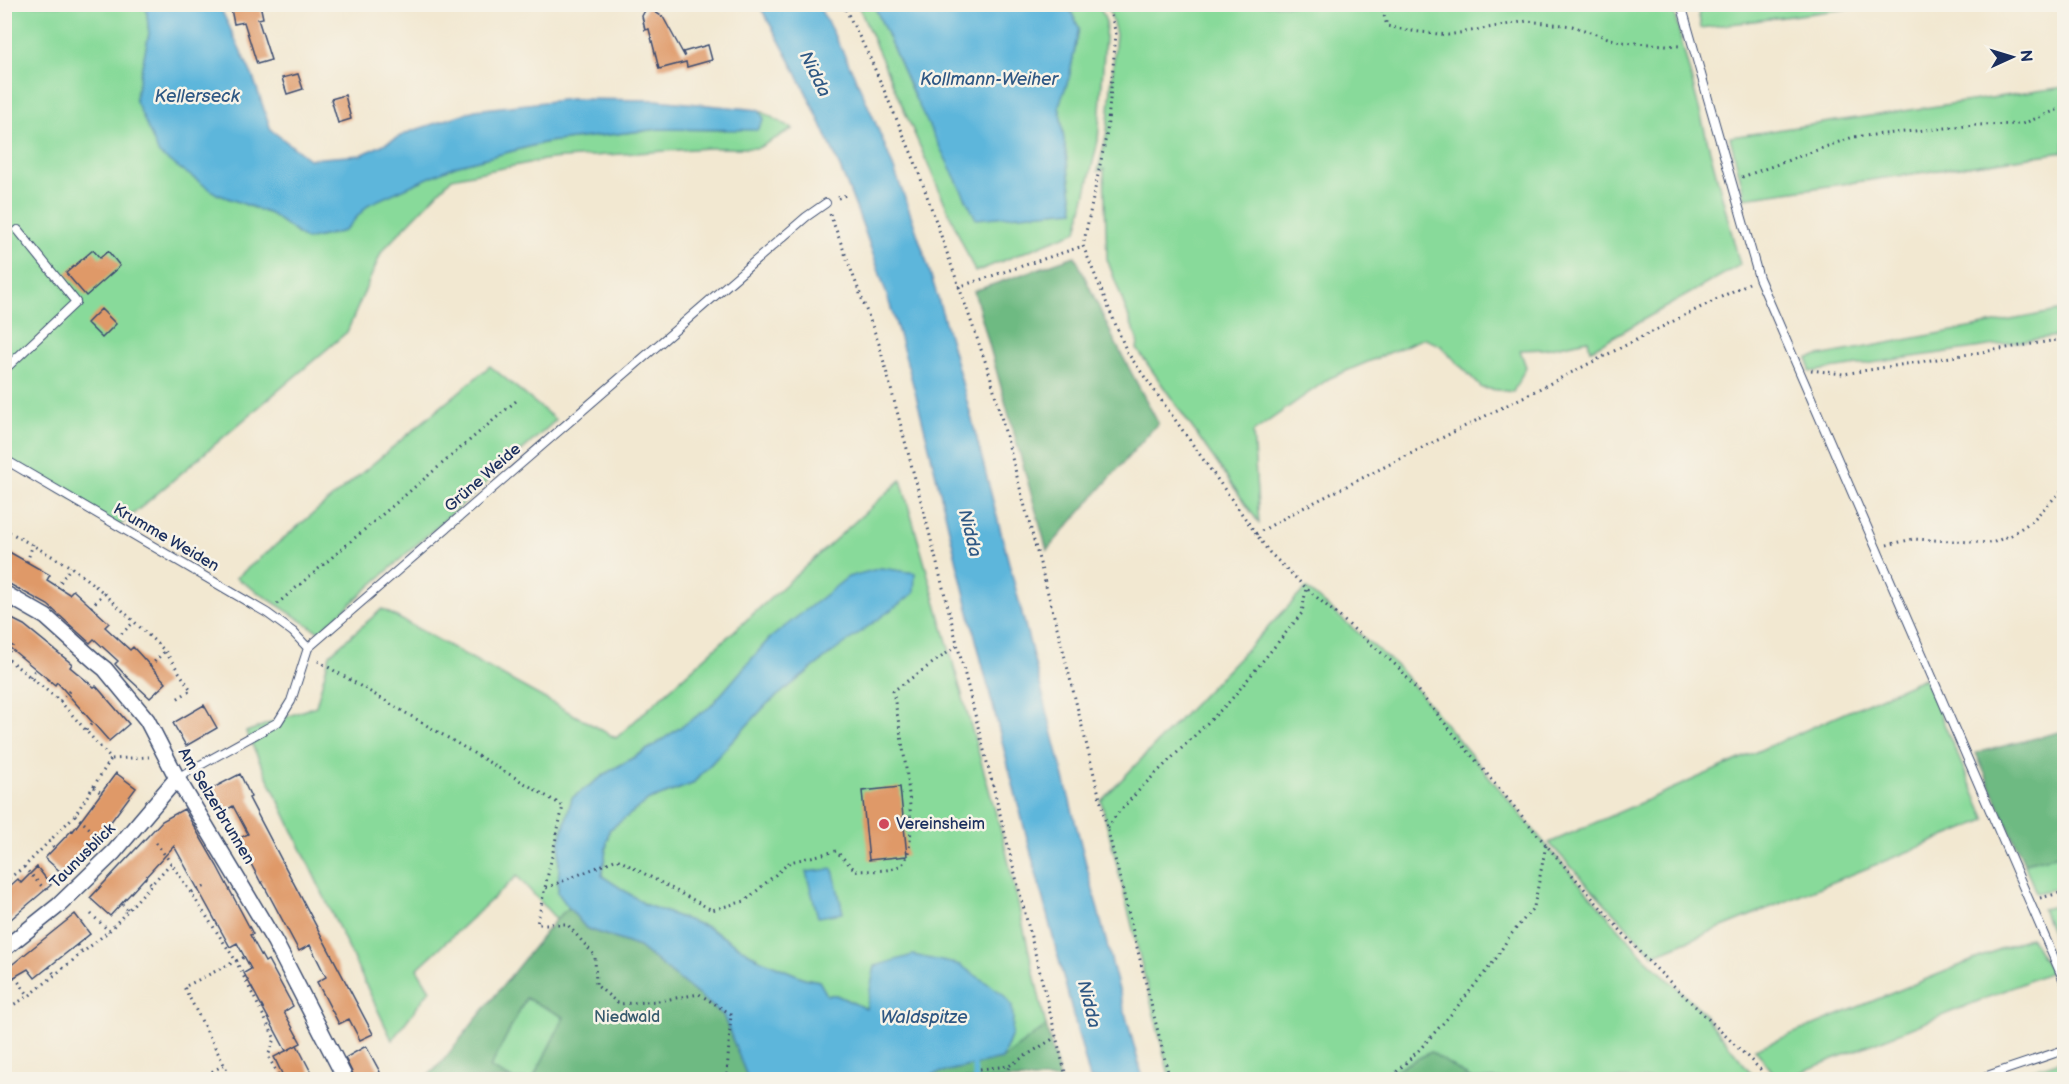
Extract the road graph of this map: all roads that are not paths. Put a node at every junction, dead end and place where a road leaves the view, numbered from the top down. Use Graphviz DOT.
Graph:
graph roads {
  1 [pos="1681,4"];
  2 [pos="826,203"];
  3 [pos="18,230"];
  4 [pos="4,370"];
  5 [pos="4,459"];
  6 [pos="4,593"];
  7 [pos="307,651"];
  8 [pos="177,778"];
  9 [pos="4,950"];
  10 [pos="2064,981"];
  11 [pos="2064,1050"];
  12 [pos="346,1080"];
  13 [pos="1975,1080"];
  1 -- 10 [label="lane"];
  2 -- 7 [label="lane, Grüne Weide"];
  3 -- 4 [label="lane"];
  5 -- 7 [label="lane, Krumme Weiden"];
  6 -- 8 [label="street, Am Selzerbrunnen"];
  7 -- 8 [label="lane"];
  8 -- 9 [label="street, Taunusblick"];
  8 -- 12 [label="street, Am Selzerbrunnen"];
  11 -- 13 [label="lane"];
}
